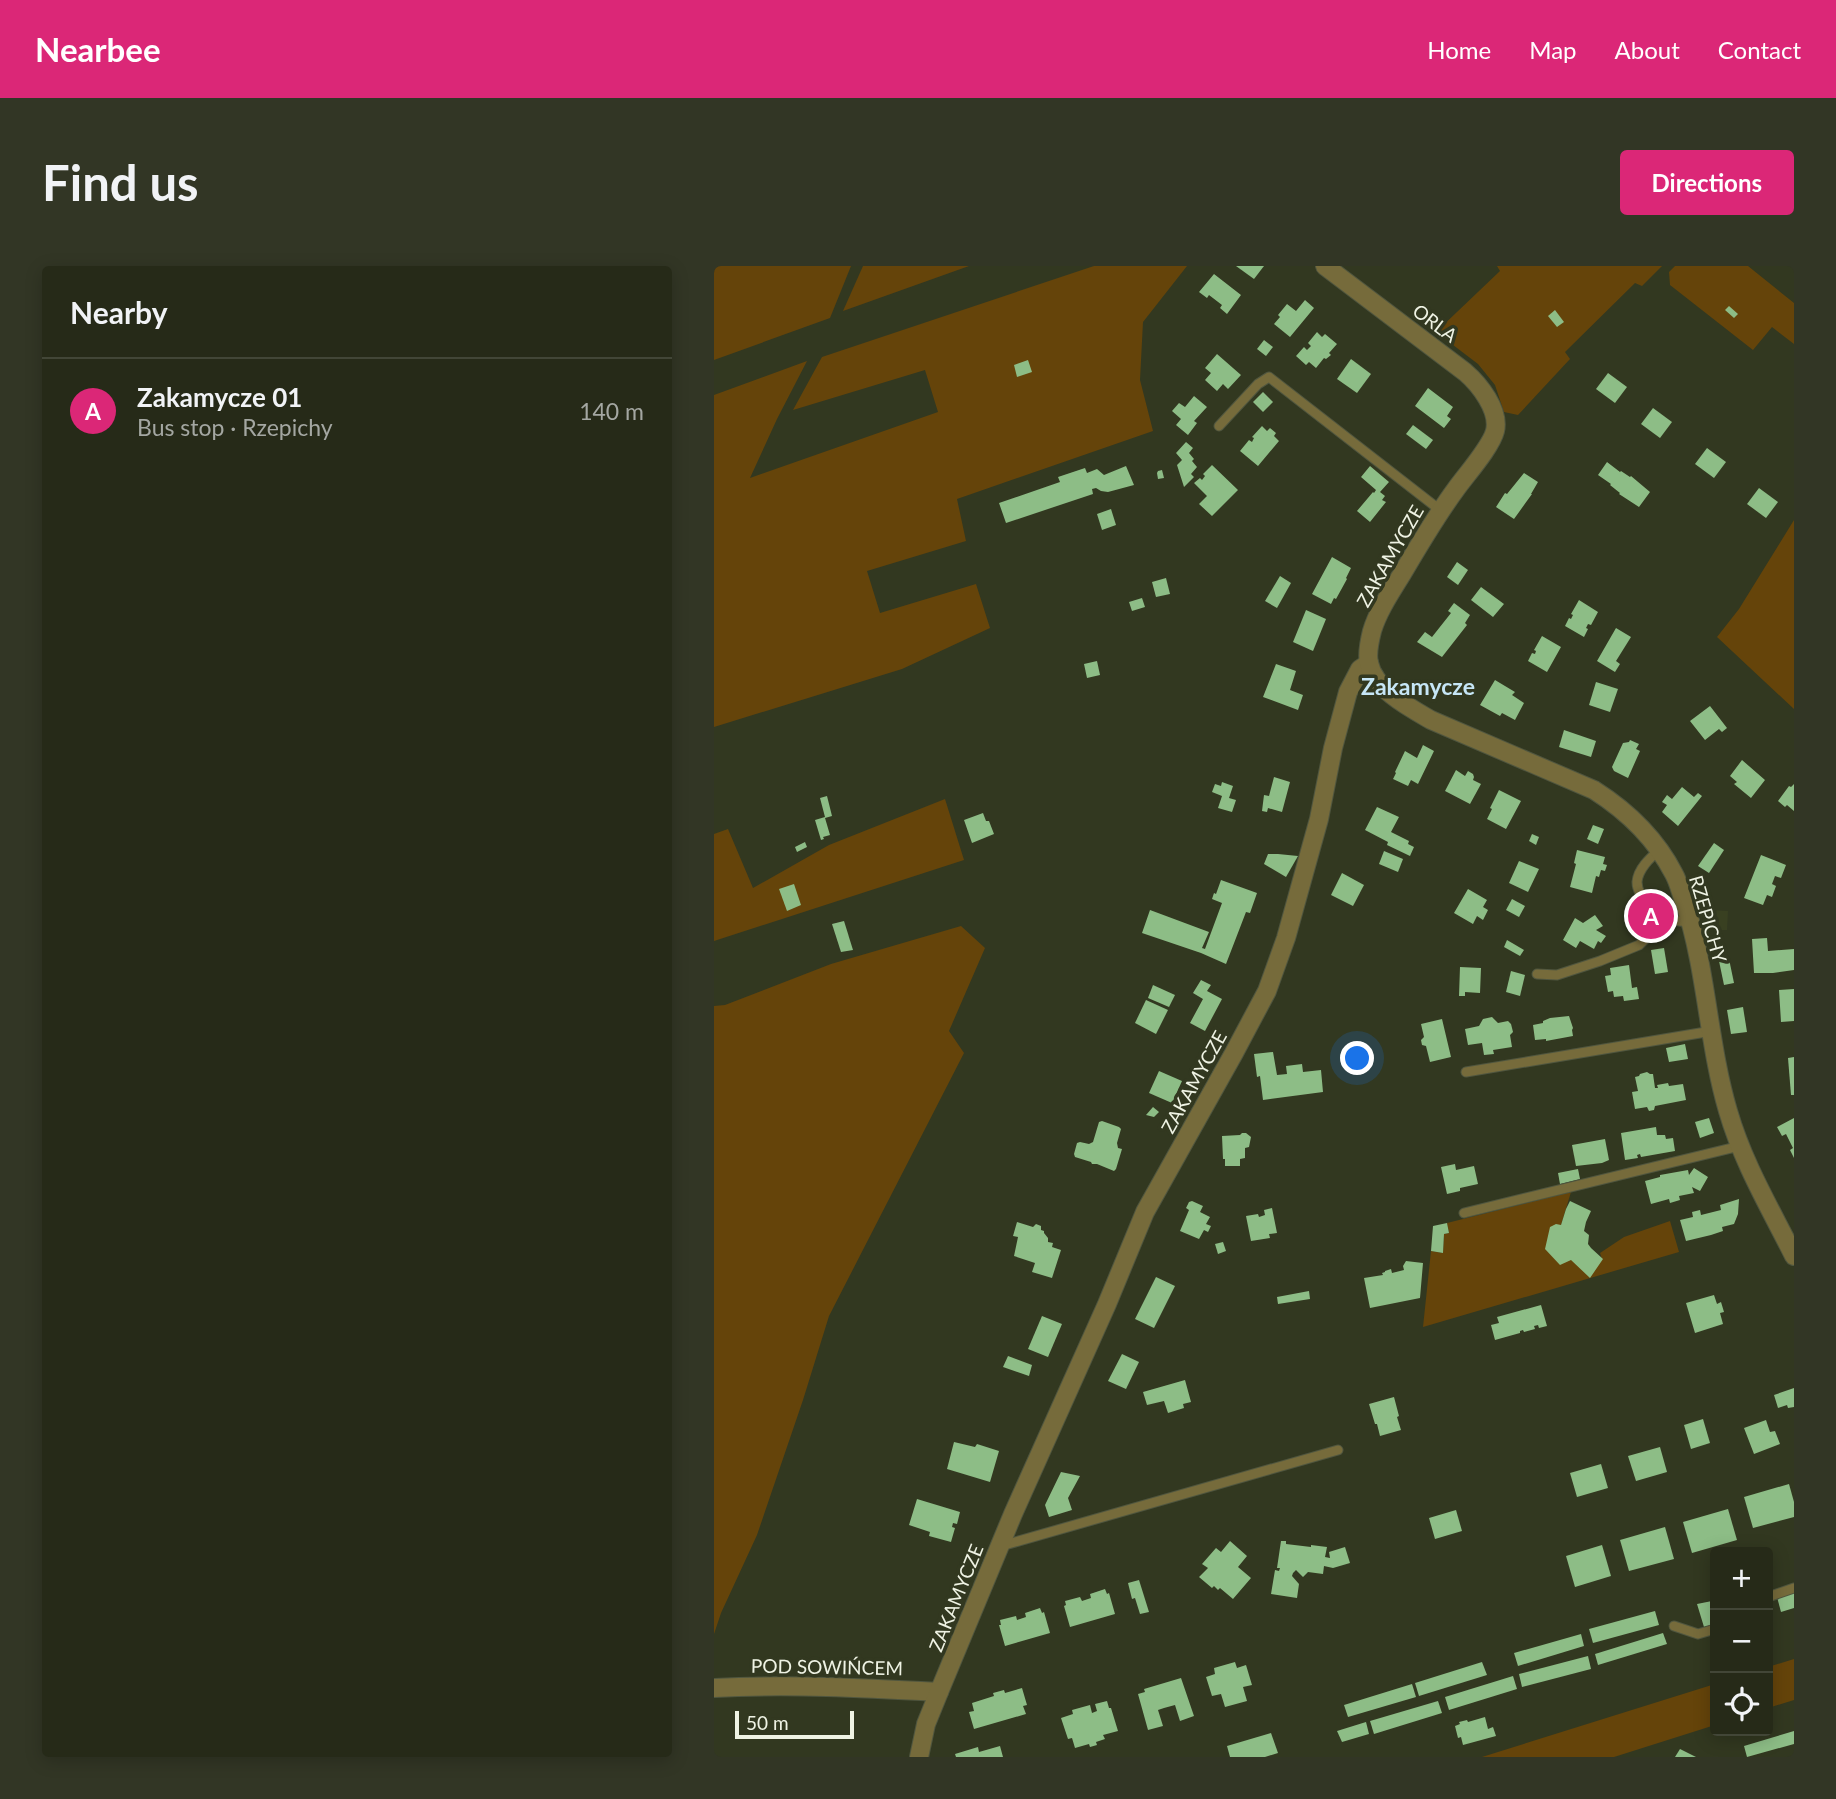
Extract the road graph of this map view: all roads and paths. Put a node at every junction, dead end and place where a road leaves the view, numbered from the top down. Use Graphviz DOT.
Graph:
graph roads {
  1 [pos="1325,266"];
  2 [pos="1219,426"];
  3 [pos="1495,431"];
  4 [pos="1440,510"];
  5 [pos="1369,663"];
  6 [pos="1659,850"];
  7 [pos="1667,918"];
  8 [pos="1690,920"];
  9 [pos="1537,974"];
  10 [pos="1712,1031"];
  11 [pos="1466,1072"];
  12 [pos="1740,1146"];
  13 [pos="1464,1213"];
  14 [pos="1794,1256"];
  15 [pos="1338,1450"];
  16 [pos="1000,1547"];
  17 [pos="1794,1588"];
  18 [pos="1773,1595"];
  19 [pos="1674,1626"];
  20 [pos="1710,1630"];
  21 [pos="714,1688"];
  22 [pos="939,1692"];
  23 [pos="919,1757"];
  1 -- 3 [label="street, ORLA"];
  2 -- 4 [label="lane"];
  3 -- 4 [label="street, ZAKAMYCZE"];
  4 -- 5 [label="street, ZAKAMYCZE"];
  5 -- 6 [label="street, RZEPICHY"];
  5 -- 16 [label="street, ZAKAMYCZE"];
  6 -- 7 [label="lane"];
  6 -- 8 [label="street, RZEPICHY"];
  7 -- 8 [label="lane"];
  7 -- 9 [label="lane"];
  8 -- 10 [label="street, RZEPICHY"];
  10 -- 11 [label="lane"];
  10 -- 12 [label="street, RZEPICHY"];
  12 -- 13 [label="lane"];
  12 -- 14 [label="street, RZEPICHY"];
  15 -- 16 [label="lane"];
  16 -- 22 [label="street, ZAKAMYCZE"];
  17 -- 18 [label="lane"];
  19 -- 20 [label="lane"];
  21 -- 22 [label="street, POD SOWIŃCEM"];
  22 -- 23 [label="street, ZAKAMYCZE"];
}
